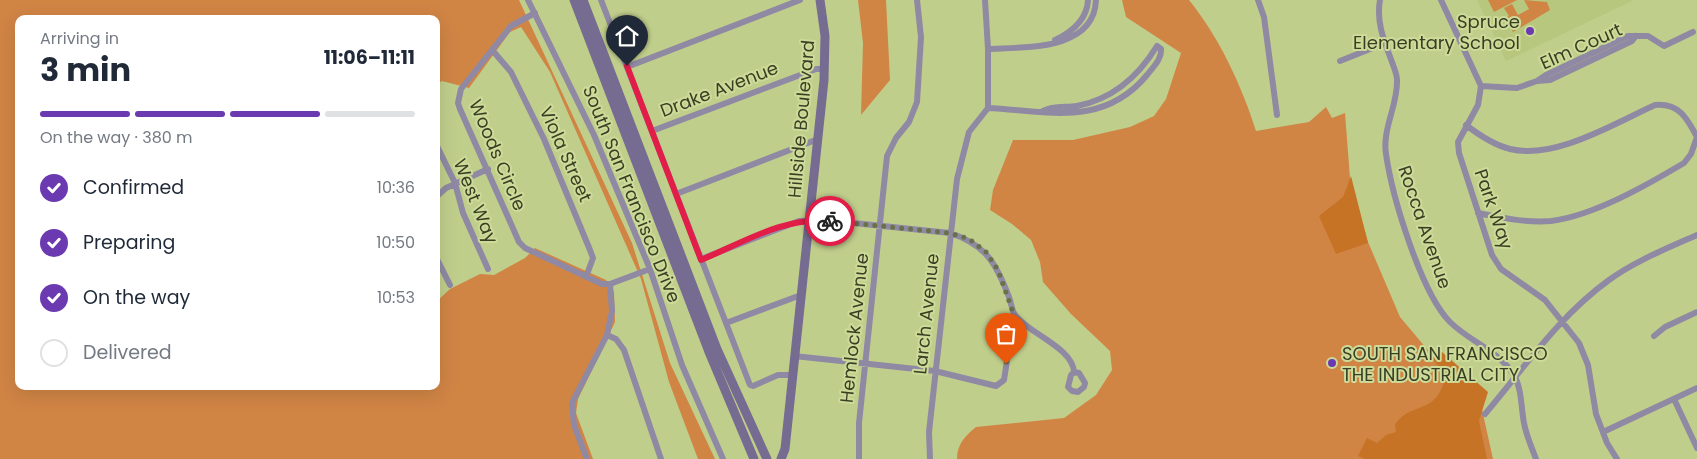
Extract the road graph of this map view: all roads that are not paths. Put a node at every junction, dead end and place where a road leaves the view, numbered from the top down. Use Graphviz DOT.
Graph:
graph roads {
  1 [pos="528,0"];
  2 [pos="574,0"];
  3 [pos="583,0"];
  4 [pos="800,0"];
  5 [pos="820,0"];
  6 [pos="917,0"];
  7 [pos="986,0"];
  8 [pos="1088,0"];
  9 [pos="1096,0"];
  10 [pos="1258,0"];
  11 [pos="1380,0"];
  12 [pos="1441,0"];
  13 [pos="604,1"];
  14 [pos="535,13"];
  15 [pos="1693,32"];
  16 [pos="1050,43"];
  17 [pos="1385,43"];
  18 [pos="988,49"];
  19 [pos="493,50"];
  20 [pos="1340,61"];
  21 [pos="627,66"];
  22 [pos="825,69"];
  23 [pos="1136,76"];
  24 [pos="1142,81"];
  25 [pos="1481,86"];
  26 [pos="988,108"];
  27 [pos="1043,111"];
  28 [pos="1277,115"];
  29 [pos="1466,125"];
  30 [pos="652,130"];
  31 [pos="1697,137"];
  32 [pos="818,139"];
  33 [pos="440,152"];
  34 [pos="488,169"];
  35 [pos="455,183"];
  36 [pos="440,193"];
  37 [pos="676,194"];
  38 [pos="1478,213"];
  39 [pos="809,220"];
  40 [pos="880,226"];
  41 [pos="950,233"];
  42 [pos="1697,235"];
  43 [pos="701,260"];
  44 [pos="440,266"];
  45 [pos="488,269"];
  46 [pos="650,269"];
  47 [pos="586,277"];
  48 [pos="610,284"];
  49 [pos="450,285"];
  50 [pos="801,295"];
  51 [pos="1697,312"];
  52 [pos="1014,315"];
  53 [pos="1562,321"];
  54 [pos="726,323"];
  55 [pos="607,335"];
  56 [pos="1654,336"];
  57 [pos="794,356"];
  58 [pos="865,364"];
  59 [pos="935,371"];
  60 [pos="1074,372"];
  61 [pos="792,375"];
  62 [pos="1515,377"];
  63 [pos="1697,388"];
  64 [pos="1674,399"];
  65 [pos="1485,414"];
  66 [pos="1603,432"];
  67 [pos="1697,448"];
  68 [pos="785,449"];
  69 [pos="587,459"];
  70 [pos="661,459"];
  71 [pos="723,459"];
  72 [pos="754,459"];
  73 [pos="767,459"];
  74 [pos="781,459"];
  75 [pos="788,459"];
  76 [pos="859,459"];
  77 [pos="930,459"];
  78 [pos="1536,459"];
  79 [pos="1617,459"];
  1 -- 14 [label="street, South San Francisco Drive"];
  2 -- 72 [label="main road"];
  3 -- 73 [label="main road"];
  4 -- 21 [label="street"];
  5 -- 22 [label="main road, Hillside Boulevard"];
  6 -- 40 [label="street, Hemlock Avenue"];
  7 -- 18 [label="street"];
  8 -- 16 [label="street"];
  9 -- 16 [label="street"];
  10 -- 28 [label="street"];
  11 -- 17 [label="street, Rocca Avenue"];
  12 -- 25 [label="street"];
  13 -- 21 [label="street"];
  14 -- 19 [label="street, Woods Circle"];
  14 -- 46 [label="street, South San Francisco Drive"];
  15 -- 25 [label="street, Elm Court"];
  16 -- 18 [label="street"];
  17 -- 20 [label="street"];
  17 -- 62 [label="street, Rocca Avenue"];
  18 -- 26 [label="street"];
  19 -- 34 [label="street, Woods Circle"];
  19 -- 47 [label="street, Viola Street"];
  21 -- 30 [label="street"];
  22 -- 30 [label="street, Drake Avenue"];
  22 -- 32 [label="main road, Hillside Boulevard"];
  23 -- 24 [label="street"];
  23 -- 24 [label="street"];
  23 -- 27 [label="street"];
  24 -- 27 [label="street"];
  25 -- 29 [label="street, Park Way"];
  26 -- 27 [label="street"];
  26 -- 41 [label="street, Larch Avenue"];
  29 -- 31 [label="street"];
  29 -- 38 [label="street, Park Way"];
  30 -- 37 [label="street"];
  31 -- 38 [label="street"];
  32 -- 37 [label="street"];
  32 -- 39 [label="main road, Hillside Boulevard"];
  33 -- 35 [label="street, West Way"];
  34 -- 35 [label="street"];
  34 -- 47 [label="street, Woods Circle"];
  35 -- 36 [label="street"];
  35 -- 45 [label="street, West Way"];
  37 -- 43 [label="street"];
  38 -- 53 [label="street, Park Way"];
  39 -- 40 [label="street"];
  39 -- 43 [label="street"];
  39 -- 50 [label="main road, Hillside Boulevard"];
  40 -- 41 [label="street"];
  40 -- 58 [label="street, Hemlock Avenue"];
  41 -- 52 [label="street"];
  41 -- 59 [label="street, Larch Avenue"];
  42 -- 53 [label="street"];
  43 -- 54 [label="street"];
  44 -- 49 [label="street"];
  46 -- 48 [label="street"];
  46 -- 71 [label="street, South San Francisco Drive"];
  47 -- 48 [label="street"];
  48 -- 55 [label="street"];
  50 -- 54 [label="street"];
  50 -- 57 [label="main road, Hillside Boulevard"];
  51 -- 56 [label="street"];
  52 -- 59 [label="street"];
  52 -- 60 [label="street"];
  53 -- 62 [label="street"];
  53 -- 66 [label="street, Park Way"];
  54 -- 61 [label="street"];
  55 -- 69 [label="street"];
  55 -- 70 [label="street"];
  57 -- 58 [label="street"];
  57 -- 61 [label="main road, Hillside Boulevard"];
  58 -- 59 [label="street"];
  58 -- 76 [label="street, Hemlock Avenue"];
  59 -- 77 [label="street, Larch Avenue"];
  61 -- 68 [label="main road, Hillside Boulevard"];
  62 -- 65 [label="street"];
  62 -- 78 [label="street, Rocca Avenue"];
  63 -- 64 [label="street"];
  64 -- 66 [label="street"];
  64 -- 67 [label="street"];
  66 -- 79 [label="street, Park Way"];
  68 -- 74 [label="main road, Hillside Boulevard"];
  68 -- 75 [label="street, Hillside Boulevard"];
}
